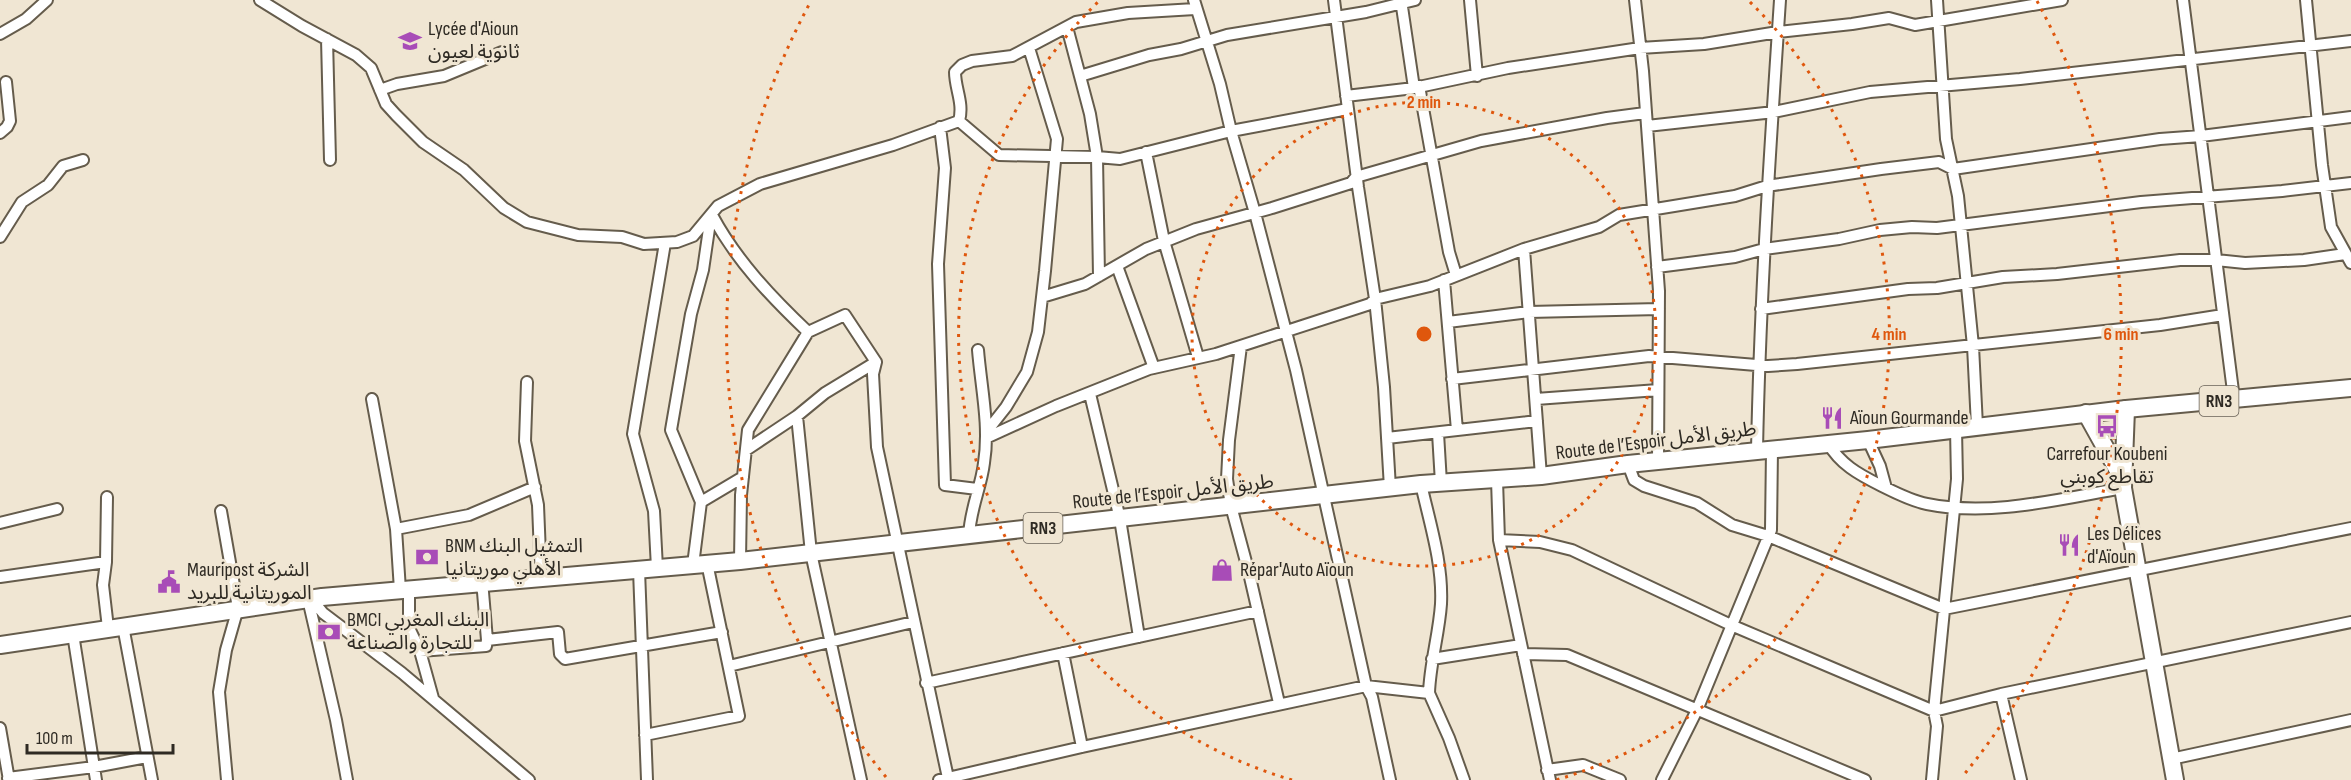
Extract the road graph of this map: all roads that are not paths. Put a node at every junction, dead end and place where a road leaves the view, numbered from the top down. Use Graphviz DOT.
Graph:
graph roads {
  1 [pos="47,0"];
  2 [pos="260,0"];
  3 [pos="1335,0"];
  4 [pos="1415,0"];
  5 [pos="1470,0"];
  6 [pos="1635,0"];
  7 [pos="1780,0"];
  8 [pos="1937,0"];
  9 [pos="2062,0"];
  10 [pos="2182,0"];
  11 [pos="2306,0"];
  12 [pos="1401,2"];
  13 [pos="1194,4"];
  14 [pos="1337,16"];
  15 [pos="1938,21"];
  16 [pos="1066,27"];
  17 [pos="1778,32"];
  18 [pos="2,33"];
  19 [pos="327,39"];
  20 [pos="2351,41"];
  21 [pos="1206,42"];
  22 [pos="2311,45"];
  23 [pos="1029,48"];
  24 [pos="1640,48"];
  25 [pos="502,52"];
  26 [pos="2192,61"];
  27 [pos="1080,76"];
  28 [pos="1477,76"];
  29 [pos="6,82"];
  30 [pos="1416,87"];
  31 [pos="1942,87"];
  32 [pos="380,90"];
  33 [pos="1346,96"];
  34 [pos="1348,109"];
  35 [pos="1774,112"];
  36 [pos="1646,113"];
  37 [pos="2351,117"];
  38 [pos="959,121"];
  39 [pos="2318,122"];
  40 [pos="1647,126"];
  41 [pos="940,127"];
  42 [pos="1230,131"];
  43 [pos="0,133"];
  44 [pos="2201,136"];
  45 [pos="1146,152"];
  46 [pos="1432,155"];
  47 [pos="1057,156"];
  48 [pos="1097,157"];
  49 [pos="83,160"];
  50 [pos="330,160"];
  51 [pos="1953,169"];
  52 [pos="1356,177"];
  53 [pos="2351,183"];
  54 [pos="1767,186"];
  55 [pos="2326,187"];
  56 [pos="2209,196"];
  57 [pos="1653,209"];
  58 [pos="1255,213"];
  59 [pos="711,215"];
  60 [pos="1960,224"];
  61 [pos="0,237"];
  62 [pos="1164,241"];
  63 [pos="665,243"];
  64 [pos="1524,249"];
  65 [pos="1764,249"];
  66 [pos="2348,258"];
  67 [pos="2216,260"];
  68 [pos="1117,266"];
  69 [pos="1657,267"];
  70 [pos="1456,275"];
  71 [pos="1099,276"];
  72 [pos="1444,280"];
  73 [pos="1966,283"];
  74 [pos="1042,297"];
  75 [pos="1375,299"];
  76 [pos="1659,309"];
  77 [pos="1761,309"];
  78 [pos="1529,312"];
  79 [pos="2223,315"];
  80 [pos="1448,322"];
  81 [pos="808,332"];
  82 [pos="1287,332"];
  83 [pos="1241,346"];
  84 [pos="1973,346"];
  85 [pos="978,350"];
  86 [pos="1198,357"];
  87 [pos="1660,357"];
  88 [pos="876,362"];
  89 [pos="1758,365"];
  90 [pos="1154,368"];
  91 [pos="1534,369"];
  92 [pos="1452,379"];
  93 [pos="527,382"];
  94 [pos="1658,390"];
  95 [pos="2350,391"];
  96 [pos="1090,394"];
  97 [pos="372,399"];
  98 [pos="1536,399"];
  99 [pos="2234,399"];
  100 [pos="2126,409"];
  101 [pos="2086,414"];
  102 [pos="797,416"];
  103 [pos="1537,421"];
  104 [pos="1977,426"];
  105 [pos="1956,429"];
  106 [pos="1457,430"];
  107 [pos="1438,433"];
  108 [pos="986,438"];
  109 [pos="1387,438"];
  110 [pos="1868,440"];
  111 [pos="1828,443"];
  112 [pos="746,450"];
  113 [pos="1764,450"];
  114 [pos="1658,461"];
  115 [pos="1628,464"];
  116 [pos="1541,476"];
  117 [pos="743,477"];
  118 [pos="1497,480"];
  119 [pos="2122,482"];
  120 [pos="1441,483"];
  121 [pos="1420,484"];
  122 [pos="536,488"];
  123 [pos="1390,488"];
  124 [pos="1886,488"];
  125 [pos="977,489"];
  126 [pos="107,497"];
  127 [pos="1323,497"];
  128 [pos="701,502"];
  129 [pos="1231,506"];
  130 [pos="1955,508"];
  131 [pos="57,509"];
  132 [pos="221,511"];
  133 [pos="1120,519"];
  134 [pos="0,523"];
  135 [pos="2351,528"];
  136 [pos="396,529"];
  137 [pos="969,536"];
  138 [pos="1768,537"];
  139 [pos="1499,540"];
  140 [pos="898,543"];
  141 [pos="811,553"];
  142 [pos="740,561"];
  143 [pos="106,562"];
  144 [pos="700,564"];
  145 [pos="657,568"];
  146 [pos="2136,569"];
  147 [pos="639,570"];
  148 [pos="0,577"];
  149 [pos="541,579"];
  150 [pos="480,583"];
  151 [pos="405,589"];
  152 [pos="310,598"];
  153 [pos="238,608"];
  154 [pos="1944,609"];
  155 [pos="1258,611"];
  156 [pos="913,622"];
  157 [pos="2351,622"];
  158 [pos="1731,625"];
  159 [pos="116,627"];
  160 [pos="722,632"];
  161 [pos="72,634"];
  162 [pos="1139,637"];
  163 [pos="487,640"];
  164 [pos="829,642"];
  165 [pos="0,645"];
  166 [pos="642,647"];
  167 [pos="1522,650"];
  168 [pos="420,651"];
  169 [pos="1063,653"];
  170 [pos="1432,659"];
  171 [pos="2154,663"];
  172 [pos="729,666"];
  173 [pos="926,683"];
  174 [pos="1366,686"];
  175 [pos="1429,693"];
  176 [pos="2001,694"];
  177 [pos="433,698"];
  178 [pos="1279,703"];
  179 [pos="1697,710"];
  180 [pos="1934,711"];
  181 [pos="2351,720"];
  182 [pos="0,728"];
  183 [pos="645,735"];
  184 [pos="1082,747"];
  185 [pos="147,757"];
  186 [pos="2171,759"];
  187 [pos="3,767"];
  188 [pos="94,767"];
  189 [pos="1549,775"];
  190 [pos="8,779"];
  191 [pos="943,779"];
  192 [pos="96,780"];
  193 [pos="152,780"];
  194 [pos="227,780"];
  195 [pos="347,780"];
  196 [pos="529,780"];
  197 [pos="647,780"];
  198 [pos="861,780"];
  199 [pos="1390,780"];
  200 [pos="1464,780"];
  201 [pos="1620,780"];
  202 [pos="1662,780"];
  203 [pos="1864,780"];
  204 [pos="1932,780"];
  205 [pos="2021,780"];
  206 [pos="2175,780"];
  1 -- 18 [label="street"];
  2 -- 19 [label="street"];
  3 -- 14 [label="street"];
  4 -- 12 [label="street"];
  5 -- 28 [label="street"];
  6 -- 24 [label="street"];
  7 -- 17 [label="street"];
  8 -- 15 [label="street"];
  9 -- 15 [label="street"];
  10 -- 26 [label="street"];
  11 -- 22 [label="street"];
  12 -- 14 [label="street"];
  12 -- 30 [label="street"];
  13 -- 16 [label="street"];
  13 -- 21 [label="street"];
  14 -- 21 [label="street"];
  14 -- 33 [label="street"];
  15 -- 17 [label="street"];
  15 -- 31 [label="street"];
  16 -- 23 [label="street"];
  16 -- 27 [label="street"];
  17 -- 24 [label="street"];
  17 -- 35 [label="street"];
  19 -- 32 [label="street"];
  19 -- 50 [label="street"];
  20 -- 22 [label="street"];
  21 -- 27 [label="street"];
  21 -- 42 [label="street"];
  22 -- 26 [label="street"];
  22 -- 39 [label="street"];
  23 -- 38 [label="street"];
  23 -- 47 [label="street"];
  24 -- 28 [label="street"];
  24 -- 36 [label="street"];
  25 -- 32 [label="street"];
  26 -- 31 [label="street"];
  26 -- 44 [label="street"];
  27 -- 48 [label="street"];
  28 -- 30 [label="street"];
  29 -- 43 [label="street"];
  30 -- 33 [label="street"];
  30 -- 46 [label="street"];
  31 -- 35 [label="street"];
  31 -- 51 [label="street"];
  32 -- 63 [label="street"];
  33 -- 34 [label="street"];
  34 -- 42 [label="street"];
  34 -- 52 [label="street"];
  35 -- 40 [label="street"];
  35 -- 54 [label="street"];
  36 -- 40 [label="street"];
  36 -- 46 [label="street"];
  37 -- 39 [label="street"];
  38 -- 41 [label="street"];
  38 -- 47 [label="street"];
  39 -- 44 [label="street"];
  39 -- 55 [label="street"];
  40 -- 57 [label="street"];
  41 -- 59 [label="street"];
  41 -- 125 [label="street"];
  42 -- 45 [label="street"];
  42 -- 58 [label="street"];
  44 -- 51 [label="street"];
  44 -- 56 [label="street"];
  45 -- 48 [label="street"];
  45 -- 62 [label="street"];
  46 -- 52 [label="street"];
  46 -- 70 [label="street"];
  47 -- 48 [label="street"];
  47 -- 74 [label="street"];
  48 -- 71 [label="street"];
  49 -- 61 [label="street"];
  51 -- 54 [label="street"];
  51 -- 60 [label="street"];
  52 -- 58 [label="street"];
  52 -- 75 [label="street"];
  53 -- 55 [label="street"];
  54 -- 57 [label="street"];
  54 -- 65 [label="street"];
  55 -- 56 [label="street"];
  55 -- 66 [label="street"];
  56 -- 60 [label="street"];
  56 -- 67 [label="street"];
  57 -- 64 [label="street"];
  57 -- 69 [label="street"];
  58 -- 62 [label="street"];
  58 -- 82 [label="street"];
  59 -- 63 [label="street"];
  59 -- 81 [label="street"];
  59 -- 128 [label="street"];
  60 -- 65 [label="street"];
  60 -- 73 [label="street"];
  62 -- 68 [label="street"];
  62 -- 86 [label="street"];
  63 -- 145 [label="street"];
  64 -- 70 [label="street"];
  64 -- 78 [label="street"];
  65 -- 69 [label="street"];
  65 -- 77 [label="street"];
  66 -- 67 [label="street"];
  67 -- 73 [label="street"];
  67 -- 79 [label="street"];
  68 -- 71 [label="street"];
  68 -- 90 [label="street"];
  69 -- 76 [label="street"];
  70 -- 72 [label="street"];
  71 -- 74 [label="street"];
  72 -- 75 [label="street"];
  72 -- 80 [label="street"];
  73 -- 77 [label="street"];
  73 -- 84 [label="street"];
  74 -- 108 [label="street"];
  75 -- 82 [label="street"];
  75 -- 109 [label="street"];
  76 -- 78 [label="street"];
  76 -- 87 [label="street"];
  77 -- 89 [label="street"];
  78 -- 80 [label="street"];
  78 -- 91 [label="street"];
  79 -- 84 [label="street"];
  79 -- 99 [label="street"];
  80 -- 92 [label="street"];
  81 -- 88 [label="street"];
  81 -- 112 [label="street"];
  82 -- 83 [label="street"];
  82 -- 127 [label="street"];
  83 -- 86 [label="street"];
  83 -- 129 [label="street"];
  84 -- 89 [label="street"];
  84 -- 104 [label="street"];
  85 -- 108 [label="street"];
  86 -- 90 [label="street"];
  87 -- 89 [label="street"];
  87 -- 91 [label="street"];
  87 -- 94 [label="street"];
  88 -- 102 [label="street"];
  88 -- 140 [label="street"];
  89 -- 113 [label="street"];
  90 -- 96 [label="street"];
  91 -- 92 [label="street"];
  91 -- 98 [label="street"];
  92 -- 106 [label="street"];
  93 -- 122 [label="street"];
  94 -- 98 [label="street"];
  94 -- 114 [label="street"];
  95 -- 99 [label="main road, Route de l’Espoir طريق الأمل / RN3"];
  96 -- 108 [label="street"];
  96 -- 133 [label="street"];
  97 -- 136 [label="street"];
  98 -- 103 [label="street"];
  99 -- 100 [label="main road, Route de l’Espoir طريق الأمل / RN3"];
  100 -- 101 [label="main road, Route de l’Espoir طريق الأمل / RN3"];
  100 -- 119 [label="main road"];
  101 -- 104 [label="main road, Route de l’Espoir طريق الأمل / RN3"];
  101 -- 119 [label="main road"];
  102 -- 112 [label="street"];
  102 -- 141 [label="street"];
  103 -- 106 [label="street"];
  103 -- 116 [label="street"];
  104 -- 105 [label="main road, Route de l’Espoir طريق الأمل / RN3"];
  105 -- 110 [label="main road, Route de l’Espoir طريق الأمل / RN3"];
  105 -- 130 [label="street"];
  106 -- 107 [label="street"];
  107 -- 109 [label="street"];
  107 -- 120 [label="street"];
  108 -- 125 [label="street"];
  109 -- 123 [label="street"];
  110 -- 111 [label="main road, Route de l’Espoir طريق الأمل / RN3"];
  110 -- 124 [label="street"];
  111 -- 113 [label="main road, Route de l’Espoir طريق الأمل / RN3"];
  111 -- 124 [label="street"];
  112 -- 117 [label="street"];
  113 -- 114 [label="main road, Route de l’Espoir طريق الأمل / RN3"];
  113 -- 138 [label="street"];
  114 -- 115 [label="main road, Route de l’Espoir طريق الأمل / RN3"];
  115 -- 116 [label="main road, Route de l’Espoir طريق الأمل / RN3"];
  115 -- 138 [label="street"];
  116 -- 118 [label="main road, Route de l’Espoir طريق الأمل / RN3"];
  117 -- 128 [label="street"];
  117 -- 142 [label="street"];
  118 -- 120 [label="main road, Route de l’Espoir طريق الأمل / RN3"];
  118 -- 139 [label="street"];
  119 -- 130 [label="street"];
  119 -- 146 [label="main road"];
  120 -- 121 [label="main road, Route de l’Espoir طريق الأمل / RN3"];
  121 -- 123 [label="main road, Route de l’Espoir طريق الأمل / RN3"];
  121 -- 170 [label="street"];
  122 -- 136 [label="street"];
  122 -- 149 [label="street"];
  123 -- 127 [label="main road, Route de l’Espoir طريق الأمل / RN3"];
  124 -- 130 [label="street"];
  125 -- 137 [label="street"];
  126 -- 143 [label="street"];
  127 -- 129 [label="main road, Route de l’Espoir طريق الأمل / RN3"];
  127 -- 174 [label="street"];
  128 -- 144 [label="street"];
  129 -- 133 [label="main road, Route de l’Espoir طريق الأمل / RN3"];
  129 -- 155 [label="street"];
  130 -- 154 [label="street"];
  131 -- 134 [label="street"];
  132 -- 153 [label="street"];
  133 -- 137 [label="main road, Route de l’Espoir طريق الأمل / RN3"];
  133 -- 162 [label="street"];
  135 -- 146 [label="street"];
  136 -- 151 [label="street"];
  137 -- 140 [label="main road, Route de l’Espoir طريق الأمل / RN3"];
  138 -- 154 [label="street"];
  138 -- 158 [label="street"];
  139 -- 158 [label="street"];
  139 -- 167 [label="street"];
  140 -- 141 [label="main road, Route de l’Espoir طريق الأمل / RN3"];
  140 -- 156 [label="street"];
  141 -- 142 [label="main road, Route de l’Espoir طريق الأمل / RN3"];
  141 -- 164 [label="street"];
  142 -- 144 [label="main road, Route de l’Espoir طريق الأمل / RN3"];
  143 -- 148 [label="street"];
  143 -- 159 [label="street"];
  144 -- 145 [label="main road, Route de l’Espoir طريق الأمل / RN3"];
  144 -- 160 [label="street"];
  145 -- 147 [label="main road, Route de l’Espoir طريق الأمل / RN3"];
  146 -- 154 [label="street"];
  146 -- 171 [label="main road"];
  147 -- 149 [label="main road, Route de l’Espoir طريق الأمل / RN3"];
  147 -- 166 [label="street"];
  149 -- 150 [label="main road, Route de l’Espoir طريق الأمل / RN3"];
  150 -- 151 [label="main road, Route de l’Espoir طريق الأمل / RN3"];
  150 -- 163 [label="street"];
  151 -- 152 [label="main road, Route de l’Espoir طريق الأمل / RN3"];
  151 -- 168 [label="street"];
  152 -- 153 [label="main road, Route de l’Espoir طريق الأمل / RN3"];
  152 -- 177 [label="street"];
  152 -- 195 [label="street"];
  153 -- 159 [label="main road, Route de l’Espoir طريق الأمل / RN3"];
  153 -- 194 [label="street"];
  154 -- 180 [label="street"];
  155 -- 162 [label="street"];
  155 -- 178 [label="street"];
  156 -- 164 [label="street"];
  156 -- 173 [label="street"];
  157 -- 171 [label="street"];
  158 -- 179 [label="street"];
  158 -- 180 [label="street"];
  159 -- 161 [label="main road, Route de l’Espoir طريق الأمل / RN3"];
  159 -- 185 [label="street"];
  160 -- 166 [label="street"];
  160 -- 172 [label="street"];
  161 -- 165 [label="main road, Route de l’Espoir طريق الأمل / RN3"];
  161 -- 188 [label="street"];
  162 -- 169 [label="street"];
  163 -- 166 [label="street"];
  163 -- 168 [label="street"];
  164 -- 172 [label="street"];
  164 -- 198 [label="street"];
  166 -- 183 [label="street"];
  167 -- 170 [label="street"];
  167 -- 179 [label="street"];
  167 -- 189 [label="street"];
  168 -- 177 [label="street"];
  169 -- 173 [label="street"];
  169 -- 184 [label="street"];
  170 -- 175 [label="street"];
  171 -- 176 [label="street"];
  171 -- 186 [label="main road"];
  172 -- 183 [label="street"];
  173 -- 191 [label="street"];
  174 -- 175 [label="street"];
  174 -- 178 [label="street"];
  174 -- 199 [label="street"];
  175 -- 200 [label="street"];
  176 -- 180 [label="street"];
  176 -- 205 [label="street"];
  177 -- 196 [label="street"];
  178 -- 184 [label="street"];
  179 -- 202 [label="street"];
  179 -- 203 [label="street"];
  180 -- 204 [label="street"];
  181 -- 186 [label="street"];
  182 -- 187 [label="street"];
  183 -- 197 [label="street"];
  184 -- 191 [label="street"];
  185 -- 188 [label="street"];
  185 -- 193 [label="street"];
  186 -- 206 [label="main road"];
  187 -- 190 [label="street"];
  188 -- 190 [label="street"];
  188 -- 192 [label="street"];
  189 -- 201 [label="street"];
}
